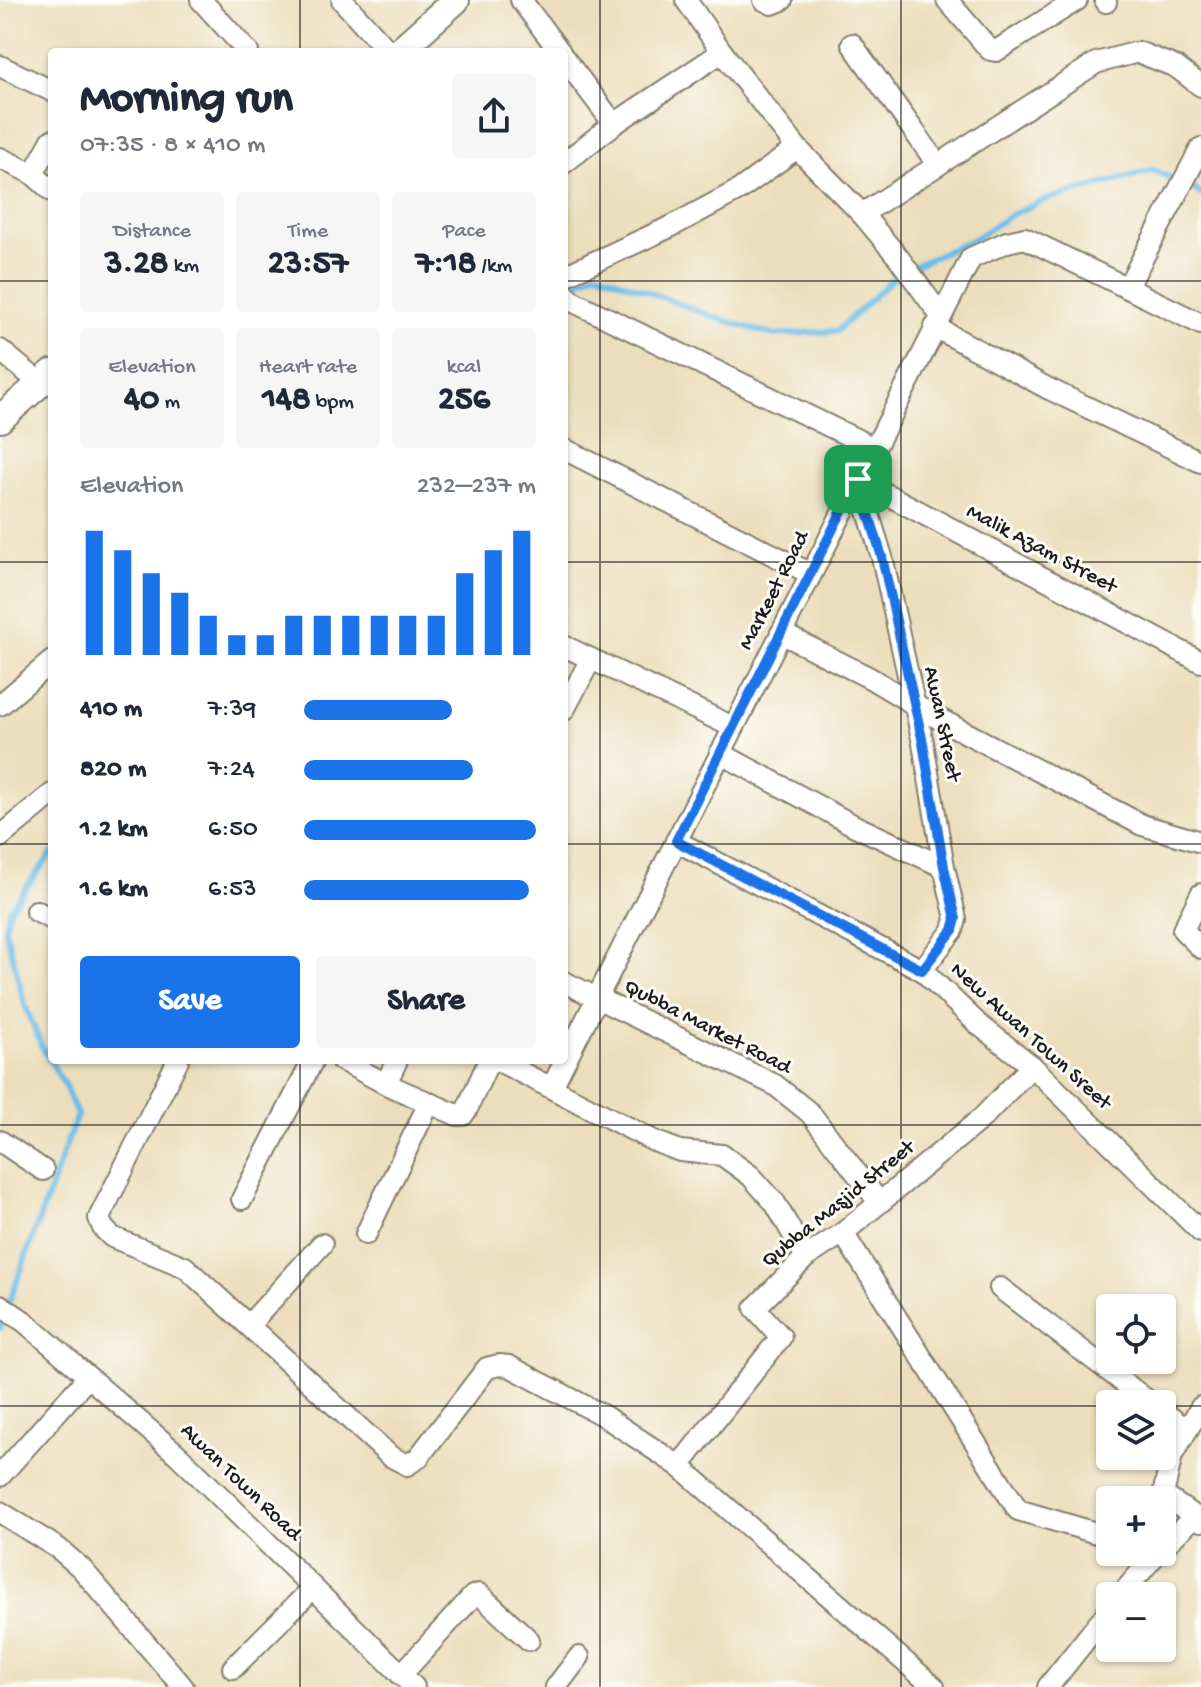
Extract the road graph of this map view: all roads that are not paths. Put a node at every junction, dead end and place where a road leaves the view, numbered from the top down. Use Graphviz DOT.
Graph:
graph roads {
  1 [pos="201,0"];
  2 [pos="342,0"];
  3 [pos="456,0"];
  4 [pos="521,0"];
  5 [pos="686,0"];
  6 [pos="764,0"];
  7 [pos="782,0"];
  8 [pos="947,0"];
  9 [pos="1077,0"];
  10 [pos="852,44"];
  11 [pos="244,48"];
  12 [pos="385,48"];
  13 [pos="402,48"];
  14 [pos="557,48"];
  15 [pos="722,52"];
  16 [pos="1201,60"];
  17 [pos="568,63"];
  18 [pos="0,66"];
  19 [pos="1194,81"];
  20 [pos="48,89"];
  21 [pos="614,124"];
  22 [pos="48,147"];
  23 [pos="797,148"];
  24 [pos="1201,148"];
  25 [pos="0,158"];
  26 [pos="568,160"];
  27 [pos="938,165"];
  28 [pos="33,174"];
  29 [pos="48,187"];
  30 [pos="862,214"];
  31 [pos="568,274"];
  32 [pos="1127,288"];
  33 [pos="568,297"];
  34 [pos="938,321"];
  35 [pos="1201,324"];
  36 [pos="0,350"];
  37 [pos="46,378"];
  38 [pos="0,419"];
  39 [pos="874,448"];
  40 [pos="568,451"];
  41 [pos="1201,462"];
  42 [pos="858,479"];
  43 [pos="811,574"];
  44 [pos="781,633"];
  45 [pos="568,648"];
  46 [pos="591,659"];
  47 [pos="1201,662"];
  48 [pos="48,664"];
  49 [pos="568,702"];
  50 [pos="0,705"];
  51 [pos="914,705"];
  52 [pos="733,727"];
  53 [pos="720,753"];
  54 [pos="48,797"];
  55 [pos="0,837"];
  56 [pos="676,841"];
  57 [pos="1201,842"];
  58 [pos="944,867"];
  59 [pos="1201,894"];
  60 [pos="1201,948"];
  61 [pos="922,970"];
  62 [pos="568,984"];
  63 [pos="596,999"];
  64 [pos="568,1055"];
  65 [pos="176,1064"];
  66 [pos="311,1064"];
  67 [pos="348,1064"];
  68 [pos="395,1064"];
  69 [pos="490,1064"];
  70 [pos="501,1064"];
  71 [pos="564,1064"];
  72 [pos="1032,1066"];
  73 [pos="386,1084"];
  74 [pos="552,1087"];
  75 [pos="429,1103"];
  76 [pos="0,1141"];
  77 [pos="43,1170"];
  78 [pos="242,1199"];
  79 [pos="879,1202"];
  80 [pos="1201,1232"];
  81 [pos="843,1233"];
  82 [pos="366,1234"];
  83 [pos="322,1244"];
  84 [pos="806,1257"];
  85 [pos="1000,1288"];
  86 [pos="0,1305"];
  87 [pos="249,1325"];
  88 [pos="88,1377"];
  89 [pos="1134,1390"];
  90 [pos="1201,1407"];
  91 [pos="1176,1422"];
  92 [pos="1187,1430"];
  93 [pos="679,1466"];
  94 [pos="0,1476"];
  95 [pos="0,1512"];
  96 [pos="1198,1519"];
  97 [pos="1096,1533"];
  98 [pos="1176,1535"];
  99 [pos="313,1588"];
  100 [pos="1096,1627"];
  101 [pos="529,1640"];
  102 [pos="579,1657"];
  103 [pos="233,1668"];
  104 [pos="408,1681"];
  105 [pos="183,1687"];
  106 [pos="556,1687"];
  107 [pos="934,1687"];
  108 [pos="1048,1687"];
  1 -- 11 [label="street"];
  2 -- 12 [label="street"];
  3 -- 13 [label="main road"];
  4 -- 14 [label="street"];
  5 -- 15 [label="street"];
  6 -- 7 [label="street"];
  8 -- 9 [label="street"];
  10 -- 27 [label="street"];
  15 -- 21 [label="street"];
  15 -- 23 [label="street"];
  16 -- 19 [label="street"];
  17 -- 21 [label="street"];
  18 -- 20 [label="street"];
  19 -- 27 [label="street"];
  21 -- 26 [label="street"];
  22 -- 28 [label="street"];
  23 -- 30 [label="street"];
  23 -- 31 [label="street"];
  24 -- 32 [label="street"];
  25 -- 28 [label="street"];
  27 -- 30 [label="street"];
  28 -- 29 [label="street"];
  30 -- 34 [label="street"];
  32 -- 34 [label="street, Markeet Road"];
  32 -- 35 [label="street, Markeet Road"];
  33 -- 39 [label="street"];
  34 -- 39 [label="street, Markeet Road"];
  34 -- 41 [label="street"];
  36 -- 37 [label="street"];
  37 -- 38 [label="main road"];
  39 -- 42 [label="street, Markeet Road"];
  40 -- 43 [label="street"];
  42 -- 43 [label="street, Markeet Road"];
  42 -- 47 [label="street, Malik Azam Street"];
  42 -- 51 [label="street, Awan Street"];
  43 -- 44 [label="street, Markeet Road"];
  44 -- 51 [label="street"];
  44 -- 52 [label="street, Markeet Road"];
  45 -- 46 [label="street"];
  46 -- 49 [label="street"];
  46 -- 52 [label="street"];
  48 -- 50 [label="street"];
  51 -- 57 [label="street"];
  51 -- 58 [label="street, Awan Street"];
  52 -- 53 [label="street, Markeet Road"];
  53 -- 56 [label="street, Markeet Road"];
  53 -- 58 [label="street"];
  54 -- 55 [label="street"];
  56 -- 61 [label="street, New Awan Town Sreet"];
  56 -- 63 [label="street, Markeet Road"];
  58 -- 61 [label="street, Awan Street"];
  59 -- 60 [label="street"];
  61 -- 72 [label="street, New Awan Town Sreet"];
  62 -- 63 [label="street, Qubba Market Road"];
  63 -- 64 [label="street, Markeet Road"];
  63 -- 79 [label="street, Qubba Market Road"];
  65 -- 87 [label="street"];
  66 -- 78 [label="street"];
  67 -- 73 [label="street"];
  68 -- 73 [label="street"];
  69 -- 75 [label="street"];
  70 -- 74 [label="street"];
  71 -- 74 [label="street, Markeet Road"];
  72 -- 79 [label="street, Qubba Masjid Street"];
  72 -- 80 [label="street, New Awan Town Sreet"];
  73 -- 75 [label="street"];
  74 -- 84 [label="street"];
  75 -- 82 [label="street"];
  76 -- 77 [label="street"];
  79 -- 81 [label="street, Qubba Masjid Street"];
  81 -- 84 [label="street, Qubba Masjid Street"];
  81 -- 97 [label="street"];
  83 -- 87 [label="street"];
  84 -- 93 [label="street, Qubba Masjid Street"];
  85 -- 89 [label="street"];
  86 -- 88 [label="street, Awan Town Road"];
  87 -- 93 [label="street"];
  88 -- 94 [label="street"];
  88 -- 99 [label="street, Awan Town Road"];
  90 -- 92 [label="street"];
  91 -- 92 [label="street"];
  92 -- 96 [label="street"];
  93 -- 107 [label="street"];
  95 -- 105 [label="street"];
  96 -- 98 [label="street"];
  99 -- 103 [label="street"];
  99 -- 104 [label="street, Awan Town Road"];
  100 -- 108 [label="street"];
  101 -- 104 [label="street"];
  102 -- 106 [label="street"];
}
